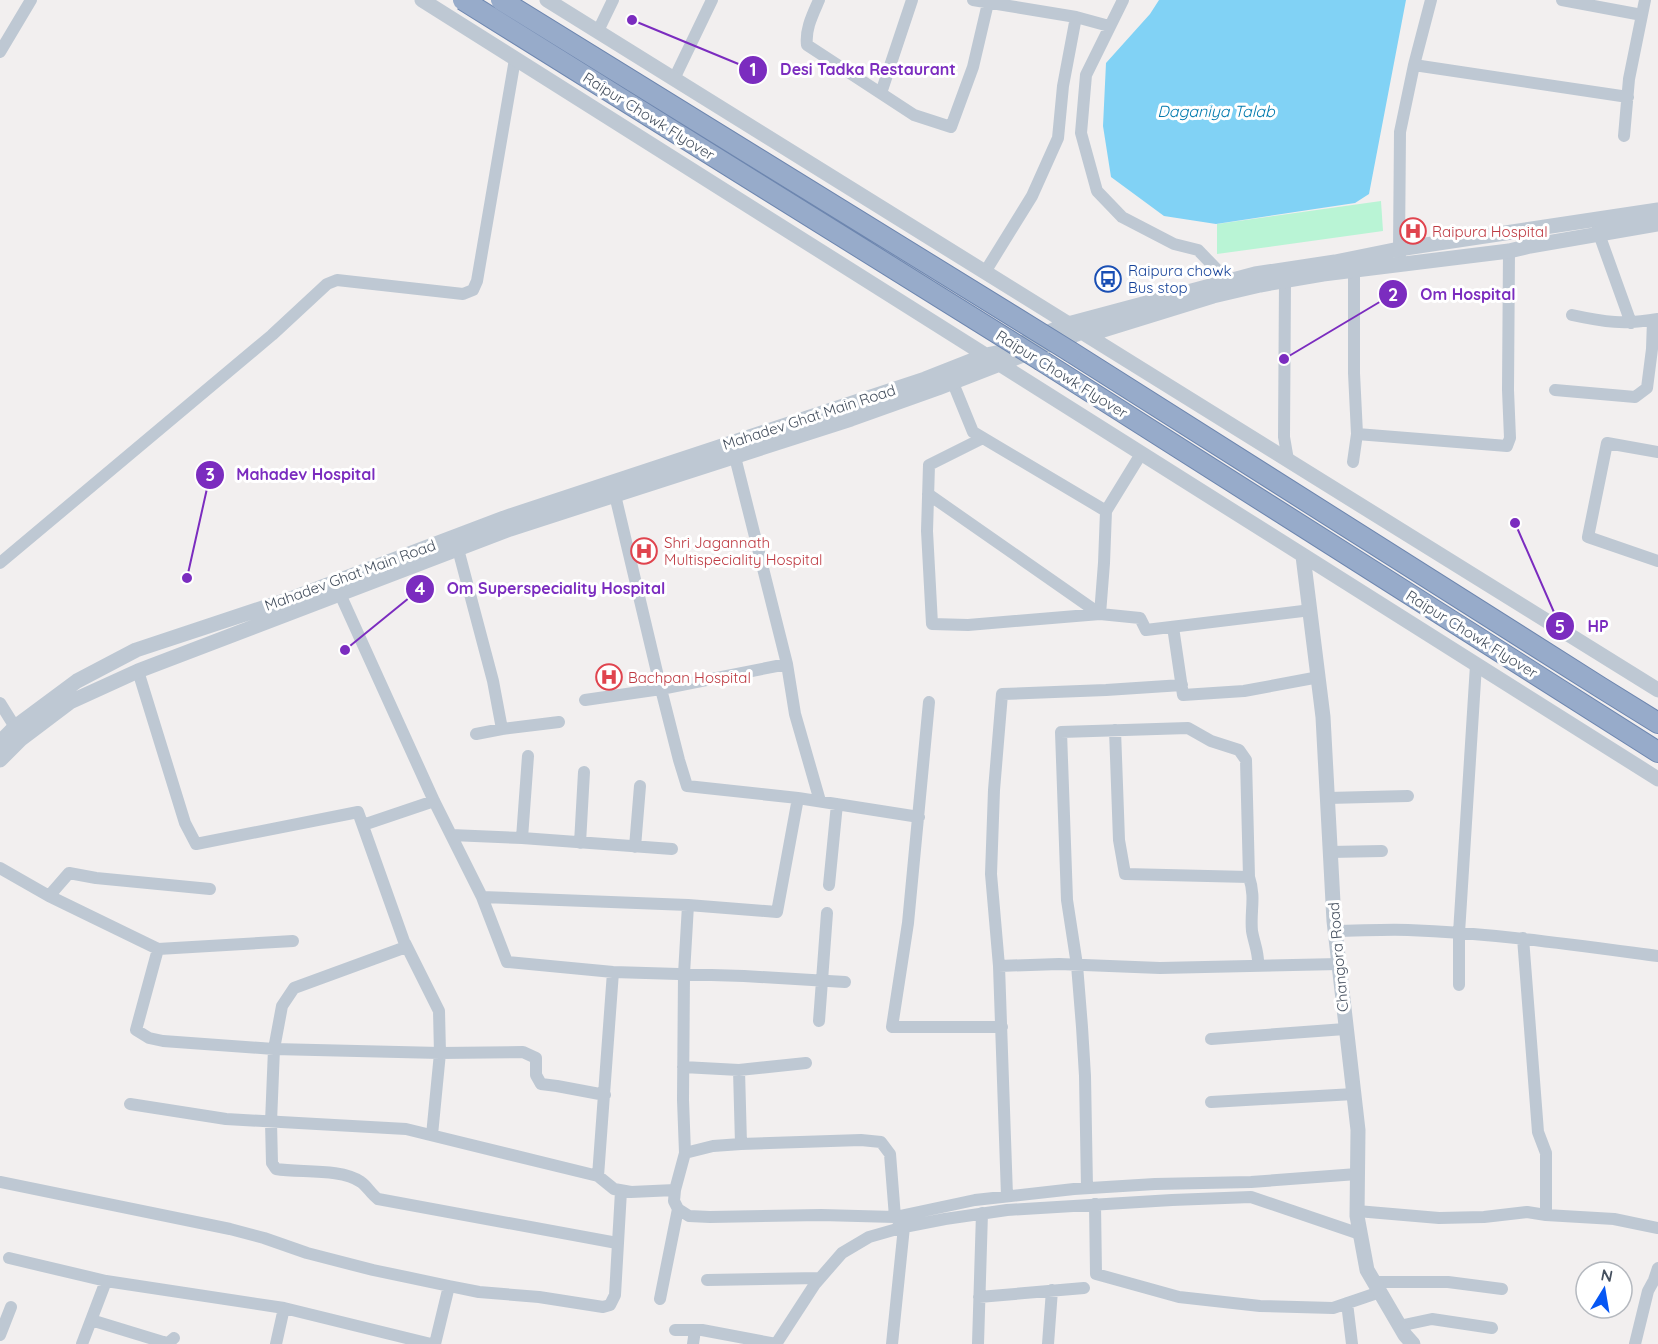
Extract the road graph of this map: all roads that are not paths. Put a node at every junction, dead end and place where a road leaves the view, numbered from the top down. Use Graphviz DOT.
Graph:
graph roads {
  1 [pos="31,0"];
  2 [pos="422,0"];
  3 [pos="463,0"];
  4 [pos="501,0"];
  5 [pos="547,0"];
  6 [pos="613,0"];
  7 [pos="712,0"];
  8 [pos="819,0"];
  9 [pos="912,0"];
  10 [pos="973,0"];
  11 [pos="1123,0"];
  12 [pos="1431,0"];
  13 [pos="1562,0"];
  14 [pos="1645,0"];
  15 [pos="1575,1"];
  16 [pos="988,3"];
  17 [pos="1642,15"];
  18 [pos="1076,17"];
  19 [pos="1110,26"];
  20 [pos="598,32"];
  21 [pos="0,52"];
  22 [pos="515,58"];
  23 [pos="1414,65"];
  24 [pos="674,79"];
  25 [pos="880,93"];
  26 [pos="1628,97"];
  27 [pos="1624,136"];
  28 [pos="1658,210"];
  29 [pos="1658,224"];
  30 [pos="1598,227"];
  31 [pos="1509,251"];
  32 [pos="1401,257"];
  33 [pos="1354,270"];
  34 [pos="985,272"];
  35 [pos="1286,280"];
  36 [pos="1228,281"];
  37 [pos="1572,315"];
  38 [pos="1655,319"];
  39 [pos="1631,322"];
  40 [pos="1068,324"];
  41 [pos="1082,332"];
  42 [pos="986,356"];
  43 [pos="999,364"];
  44 [pos="953,383"];
  45 [pos="1652,388"];
  46 [pos="1555,390"];
  47 [pos="1357,434"];
  48 [pos="983,438"];
  49 [pos="1658,452"];
  50 [pos="1141,454"];
  51 [pos="735,457"];
  52 [pos="1288,460"];
  53 [pos="1353,462"];
  54 [pos="615,495"];
  55 [pos="928,495"];
  56 [pos="1106,511"];
  57 [pos="458,549"];
  58 [pos="1303,556"];
  59 [pos="1658,561"];
  60 [pos="0,563"];
  61 [pos="340,594"];
  62 [pos="1311,610"];
  63 [pos="1100,614"];
  64 [pos="1173,627"];
  65 [pos="786,664"];
  66 [pos="1476,665"];
  67 [pos="138,671"];
  68 [pos="1319,677"];
  69 [pos="1182,685"];
  70 [pos="661,689"];
  71 [pos="1658,690"];
  72 [pos="585,700"];
  73 [pos="929,702"];
  74 [pos="0,703"];
  75 [pos="559,722"];
  76 [pos="1658,723"];
  77 [pos="15,727"];
  78 [pos="502,729"];
  79 [pos="1115,730"];
  80 [pos="476,734"];
  81 [pos="0,742"];
  82 [pos="1658,752"];
  83 [pos="528,756"];
  84 [pos="0,760"];
  85 [pos="584,772"];
  86 [pos="1658,779"];
  87 [pos="639,786"];
  88 [pos="1408,796"];
  89 [pos="798,798"];
  90 [pos="1328,798"];
  91 [pos="434,801"];
  92 [pos="820,801"];
  93 [pos="837,804"];
  94 [pos="919,817"];
  95 [pos="363,825"];
  96 [pos="451,836"];
  97 [pos="522,838"];
  98 [pos="580,843"];
  99 [pos="635,847"];
  100 [pos="672,849"];
  101 [pos="1382,851"];
  102 [pos="1330,852"];
  103 [pos="0,868"];
  104 [pos="1249,877"];
  105 [pos="829,885"];
  106 [pos="210,889"];
  107 [pos="49,896"];
  108 [pos="482,897"];
  109 [pos="688,905"];
  110 [pos="826,913"];
  111 [pos="1335,931"];
  112 [pos="1459,933"];
  113 [pos="1523,938"];
  114 [pos="293,941"];
  115 [pos="405,943"];
  116 [pos="158,949"];
  117 [pos="1658,956"];
  118 [pos="1339,964"];
  119 [pos="1077,965"];
  120 [pos="1258,965"];
  121 [pos="999,966"];
  122 [pos="613,972"];
  123 [pos="684,974"];
  124 [pos="822,981"];
  125 [pos="845,982"];
  126 [pos="1459,985"];
  127 [pos="819,1021"];
  128 [pos="1002,1027"];
  129 [pos="1345,1029"];
  130 [pos="1211,1039"];
  131 [pos="274,1049"];
  132 [pos="440,1053"];
  133 [pos="806,1063"];
  134 [pos="683,1067"];
  135 [pos="739,1070"];
  136 [pos="1354,1094"];
  137 [pos="605,1095"];
  138 [pos="1211,1102"];
  139 [pos="130,1104"];
  140 [pos="272,1122"];
  141 [pos="432,1135"];
  142 [pos="741,1144"];
  143 [pos="685,1153"];
  144 [pos="1357,1174"];
  145 [pos="598,1176"];
  146 [pos="0,1182"];
  147 [pos="1087,1188"];
  148 [pos="675,1190"];
  149 [pos="621,1191"];
  150 [pos="1007,1196"];
  151 [pos="1095,1204"];
  152 [pos="678,1209"];
  153 [pos="1357,1211"];
  154 [pos="982,1214"];
  155 [pos="1546,1215"];
  156 [pos="895,1217"];
  157 [pos="904,1227"];
  158 [pos="1658,1228"];
  159 [pos="1360,1234"];
  160 [pos="617,1243"];
  161 [pos="9,1258"];
  162 [pos="1658,1268"];
  163 [pos="819,1278"];
  164 [pos="707,1280"];
  165 [pos="106,1281"];
  166 [pos="449,1286"];
  167 [pos="1377,1287"];
  168 [pos="1084,1288"];
  169 [pos="1502,1289"];
  170 [pos="1052,1290"];
  171 [pos="979,1297"];
  172 [pos="660,1299"];
  173 [pos="1347,1303"];
  174 [pos="11,1307"];
  175 [pos="284,1308"];
  176 [pos="91,1320"];
  177 [pos="1399,1326"];
  178 [pos="1492,1328"];
  179 [pos="675,1330"];
  180 [pos="695,1330"];
  181 [pos="0,1335"];
  182 [pos="174,1338"];
  183 [pos="81,1344"];
  184 [pos="276,1344"];
  185 [pos="433,1344"];
  186 [pos="693,1344"];
  187 [pos="776,1344"];
  188 [pos="892,1344"];
  189 [pos="978,1344"];
  190 [pos="1048,1344"];
  191 [pos="1352,1344"];
  192 [pos="1413,1344"];
  193 [pos="1635,1344"];
  1 -- 21 [label="street"];
  2 -- 22 [label="street"];
  3 -- 82 [label="highway, Raipur Chowk Flyover, bridge"];
  4 -- 76 [label="highway, Raipur Chowk Flyover, bridge"];
  5 -- 20 [label="street"];
  6 -- 20 [label="street"];
  7 -- 24 [label="street"];
  8 -- 25 [label="street"];
  9 -- 25 [label="street"];
  10 -- 16 [label="street"];
  11 -- 19 [label="street"];
  12 -- 23 [label="street"];
  13 -- 15 [label="street"];
  14 -- 17 [label="street"];
  15 -- 17 [label="street"];
  16 -- 18 [label="street"];
  16 -- 25 [label="street"];
  17 -- 26 [label="street"];
  18 -- 19 [label="street"];
  18 -- 34 [label="street"];
  19 -- 36 [label="street"];
  20 -- 24 [label="street"];
  22 -- 42 [label="street"];
  22 -- 60 [label="street"];
  23 -- 26 [label="street"];
  23 -- 32 [label="street"];
  24 -- 34 [label="street"];
  26 -- 27 [label="street"];
  28 -- 30 [label="street, Mahadev Ghat Main Road"];
  29 -- 30 [label="street"];
  30 -- 31 [label="street"];
  30 -- 32 [label="street, Mahadev Ghat Main Road"];
  30 -- 39 [label="street"];
  31 -- 32 [label="street"];
  31 -- 47 [label="street"];
  32 -- 33 [label="street"];
  32 -- 36 [label="street, Mahadev Ghat Main Road"];
  33 -- 35 [label="street"];
  33 -- 47 [label="street"];
  34 -- 40 [label="street"];
  35 -- 41 [label="street"];
  35 -- 52 [label="street"];
  36 -- 40 [label="street, Mahadev Ghat Main Road"];
  37 -- 39 [label="street"];
  38 -- 39 [label="street"];
  38 -- 45 [label="street"];
  40 -- 41 [label="street"];
  40 -- 42 [label="street, Mahadev Ghat Main Road"];
  41 -- 43 [label="street"];
  41 -- 52 [label="street"];
  42 -- 43 [label="street"];
  42 -- 77 [label="street, Mahadev Ghat Main Road"];
  43 -- 44 [label="street"];
  43 -- 50 [label="street"];
  44 -- 48 [label="street"];
  44 -- 51 [label="street"];
  45 -- 46 [label="street"];
  47 -- 53 [label="street"];
  48 -- 55 [label="street"];
  48 -- 56 [label="street"];
  49 -- 59 [label="street"];
  50 -- 56 [label="street"];
  50 -- 58 [label="street"];
  51 -- 54 [label="street"];
  51 -- 65 [label="street"];
  52 -- 71 [label="street"];
  54 -- 57 [label="street"];
  54 -- 70 [label="street"];
  55 -- 63 [label="street"];
  55 -- 63 [label="street"];
  56 -- 63 [label="street"];
  57 -- 61 [label="street"];
  57 -- 78 [label="street"];
  58 -- 62 [label="street, Changora Road"];
  58 -- 66 [label="street"];
  61 -- 67 [label="street"];
  61 -- 91 [label="street"];
  62 -- 64 [label="street"];
  62 -- 68 [label="street, Changora Road"];
  63 -- 64 [label="street"];
  64 -- 69 [label="street"];
  65 -- 70 [label="street"];
  65 -- 92 [label="street"];
  66 -- 86 [label="street"];
  66 -- 112 [label="street"];
  67 -- 84 [label="street"];
  67 -- 95 [label="street"];
  68 -- 69 [label="street"];
  68 -- 90 [label="street, Changora Road"];
  69 -- 121 [label="street"];
  70 -- 72 [label="street"];
  70 -- 89 [label="street"];
  73 -- 94 [label="street"];
  74 -- 77 [label="street"];
  75 -- 78 [label="street"];
  77 -- 81 [label="street, Mahadev Ghat Main Road"];
  78 -- 80 [label="street"];
  79 -- 104 [label="street"];
  79 -- 104 [label="street"];
  79 -- 119 [label="street"];
  83 -- 97 [label="street"];
  85 -- 98 [label="street"];
  87 -- 99 [label="street"];
  88 -- 90 [label="street"];
  89 -- 92 [label="street"];
  89 -- 109 [label="street"];
  90 -- 102 [label="street, Changora Road"];
  91 -- 95 [label="street"];
  91 -- 96 [label="street"];
  92 -- 93 [label="street"];
  93 -- 94 [label="street"];
  93 -- 105 [label="street"];
  94 -- 128 [label="street"];
  95 -- 115 [label="street"];
  96 -- 97 [label="street"];
  96 -- 108 [label="street"];
  97 -- 98 [label="street"];
  98 -- 99 [label="street"];
  99 -- 100 [label="street"];
  101 -- 102 [label="street"];
  102 -- 111 [label="street, Changora Road"];
  103 -- 107 [label="street"];
  104 -- 120 [label="street"];
  106 -- 107 [label="street"];
  107 -- 116 [label="street"];
  108 -- 109 [label="street"];
  108 -- 122 [label="street"];
  109 -- 123 [label="street"];
  110 -- 124 [label="street"];
  111 -- 112 [label="street"];
  111 -- 118 [label="street, Changora Road"];
  112 -- 113 [label="street"];
  112 -- 126 [label="street"];
  113 -- 117 [label="street"];
  113 -- 155 [label="street"];
  114 -- 116 [label="street"];
  115 -- 131 [label="street"];
  115 -- 132 [label="street"];
  116 -- 131 [label="street"];
  118 -- 120 [label="street"];
  118 -- 129 [label="street, Changora Road"];
  119 -- 120 [label="street"];
  119 -- 121 [label="street"];
  119 -- 147 [label="street"];
  121 -- 128 [label="street"];
  122 -- 123 [label="street"];
  122 -- 137 [label="street"];
  123 -- 124 [label="street"];
  123 -- 134 [label="street"];
  124 -- 125 [label="street"];
  124 -- 127 [label="street"];
  128 -- 150 [label="street"];
  129 -- 130 [label="street"];
  129 -- 136 [label="street, Changora Road"];
  131 -- 132 [label="street"];
  131 -- 140 [label="street"];
  132 -- 137 [label="street"];
  132 -- 141 [label="street"];
  133 -- 135 [label="street"];
  134 -- 135 [label="street"];
  134 -- 143 [label="street"];
  135 -- 142 [label="street"];
  136 -- 138 [label="street"];
  136 -- 144 [label="street, Changora Road"];
  137 -- 145 [label="street"];
  139 -- 140 [label="street"];
  140 -- 141 [label="street"];
  140 -- 160 [label="street"];
  141 -- 145 [label="street"];
  142 -- 143 [label="street"];
  142 -- 156 [label="street"];
  143 -- 148 [label="street"];
  144 -- 147 [label="street"];
  144 -- 153 [label="street, Changora Road"];
  145 -- 149 [label="street"];
  146 -- 166 [label="street"];
  147 -- 150 [label="street"];
  148 -- 149 [label="street"];
  148 -- 152 [label="street"];
  149 -- 160 [label="street"];
  150 -- 156 [label="street"];
  151 -- 154 [label="street"];
  151 -- 159 [label="street"];
  151 -- 173 [label="street"];
  152 -- 156 [label="street"];
  152 -- 172 [label="street"];
  153 -- 155 [label="street"];
  153 -- 159 [label="street, Changora Road"];
  154 -- 157 [label="street"];
  154 -- 171 [label="street"];
  155 -- 158 [label="street"];
  156 -- 157 [label="street"];
  157 -- 163 [label="street"];
  157 -- 188 [label="street"];
  159 -- 167 [label="street, Changora Road"];
  160 -- 166 [label="street"];
  161 -- 165 [label="street"];
  162 -- 193 [label="street"];
  163 -- 164 [label="street"];
  163 -- 187 [label="street"];
  165 -- 175 [label="street"];
  165 -- 176 [label="street"];
  166 -- 185 [label="street"];
  167 -- 169 [label="street"];
  167 -- 173 [label="street"];
  167 -- 177 [label="street, Changora Road"];
  168 -- 170 [label="street"];
  170 -- 171 [label="street"];
  170 -- 190 [label="street"];
  171 -- 189 [label="street"];
  173 -- 191 [label="street"];
  174 -- 181 [label="street"];
  175 -- 184 [label="street"];
  175 -- 185 [label="street"];
  176 -- 182 [label="street"];
  176 -- 183 [label="street"];
  177 -- 178 [label="street"];
  177 -- 192 [label="street, Changora Road"];
  179 -- 180 [label="street"];
  180 -- 186 [label="street"];
  180 -- 187 [label="street"];
}
